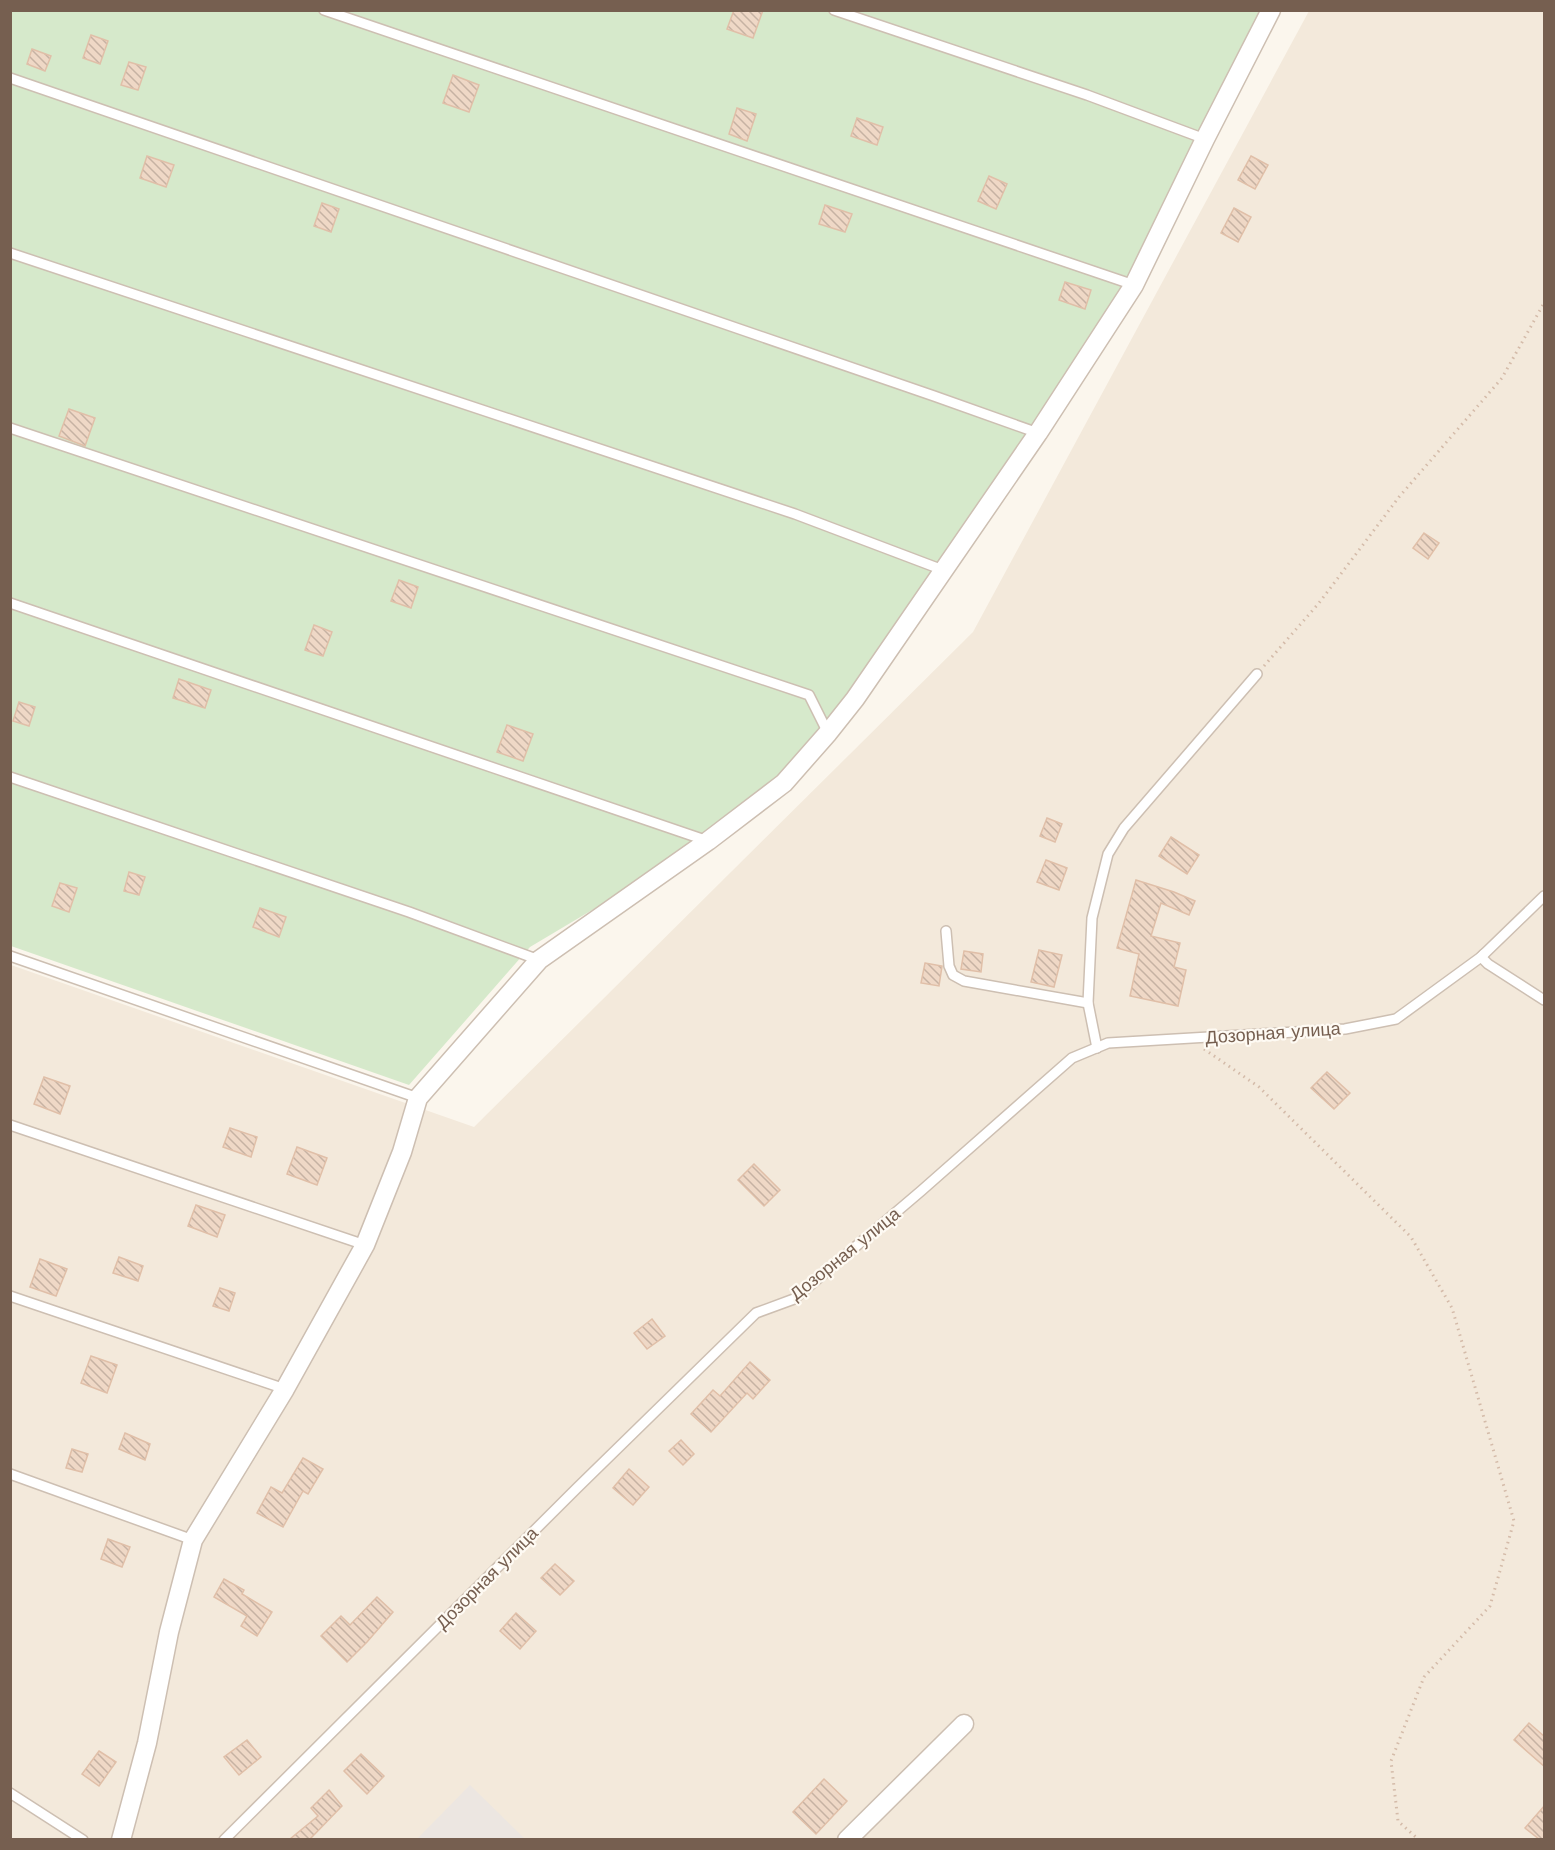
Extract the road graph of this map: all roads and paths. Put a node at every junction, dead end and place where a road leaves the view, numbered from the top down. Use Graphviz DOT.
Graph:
graph roads {
  1 [pos="324,10"];
  2 [pos="834,10"];
  3 [pos="1271,10"];
  4 [pos="10,78"];
  5 [pos="1205,139"];
  6 [pos="10,253"];
  7 [pos="1134,285"];
  8 [pos="1545,303"];
  9 [pos="10,428"];
  10 [pos="1038,433"];
  11 [pos="943,570"];
  12 [pos="10,603"];
  13 [pos="1257,674"];
  14 [pos="828,733"];
  15 [pos="10,777"];
  16 [pos="708,841"];
  17 [pos="1545,896"];
  18 [pos="946,931"];
  19 [pos="10,956"];
  20 [pos="1481,957"];
  21 [pos="539,960"];
  22 [pos="1545,1000"];
  23 [pos="1088,1003"];
  24 [pos="1188,1038"];
  25 [pos="1097,1048"];
  26 [pos="418,1098"];
  27 [pos="10,1125"];
  28 [pos="365,1245"];
  29 [pos="10,1296"];
  30 [pos="285,1389"];
  31 [pos="10,1474"];
  32 [pos="193,1540"];
  33 [pos="964,1724"];
  34 [pos="10,1793"];
  35 [pos="83,1839"];
  36 [pos="121,1839"];
  37 [pos="224,1839"];
  38 [pos="847,1839"];
  39 [pos="1419,1839"];
  1 -- 7 [label="lane"];
  2 -- 5 [label="lane"];
  3 -- 5 [label="street"];
  4 -- 10 [label="lane"];
  5 -- 7 [label="street"];
  6 -- 11 [label="lane"];
  7 -- 10 [label="street"];
  8 -- 13 [label="path"];
  9 -- 14 [label="lane"];
  10 -- 11 [label="street"];
  11 -- 14 [label="street"];
  12 -- 16 [label="lane"];
  13 -- 23 [label="lane"];
  14 -- 16 [label="street"];
  15 -- 21 [label="lane"];
  16 -- 21 [label="street"];
  17 -- 20 [label="lane, Дозорная улица"];
  18 -- 23 [label="lane"];
  19 -- 26 [label="lane"];
  20 -- 22 [label="lane"];
  20 -- 24 [label="lane, Дозорная улица"];
  21 -- 26 [label="street"];
  23 -- 25 [label="lane"];
  24 -- 25 [label="lane, Дозорная улица"];
  24 -- 39 [label="path"];
  25 -- 37 [label="lane, Дозорная улица"];
  26 -- 28 [label="street"];
  27 -- 28 [label="lane"];
  28 -- 30 [label="street"];
  29 -- 30 [label="lane"];
  30 -- 32 [label="street"];
  31 -- 32 [label="lane"];
  32 -- 36 [label="street"];
  33 -- 38 [label="street"];
  34 -- 35 [label="lane"];
}
